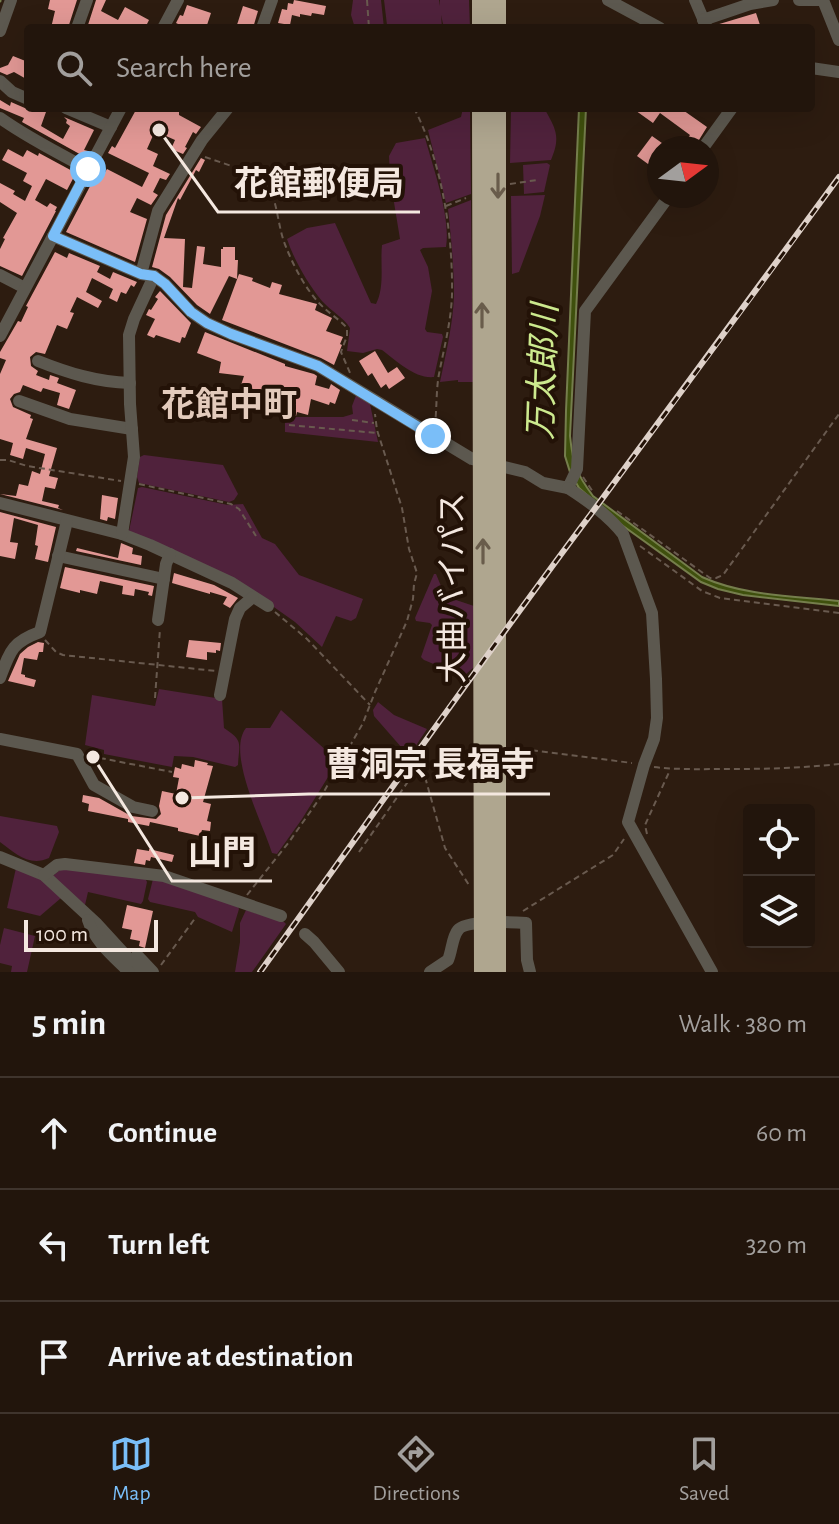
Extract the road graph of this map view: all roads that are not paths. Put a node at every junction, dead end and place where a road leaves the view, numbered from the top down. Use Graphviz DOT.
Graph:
graph roads {
  1 [pos="11,0"];
  2 [pos="87,0"];
  3 [pos="178,0"];
  4 [pos="272,0"];
  5 [pos="481,0"];
  6 [pos="497,0"];
  7 [pos="608,0"];
  8 [pos="695,0"];
  9 [pos="773,0"];
  10 [pos="799,0"];
  11 [pos="824,0"];
  12 [pos="78,24"];
  13 [pos="165,24"];
  14 [pos="263,24"];
  15 [pos="481,24"];
  16 [pos="497,24"];
  17 [pos="653,24"];
  18 [pos="705,24"];
  19 [pos="0,31"];
  20 [pos="839,40"];
  21 [pos="815,69"];
  22 [pos="839,72"];
  23 [pos="0,81"];
  24 [pos="24,97"];
  25 [pos="75,112"];
  26 [pos="119,112"];
  27 [pos="225,112"];
  28 [pos="481,112"];
  29 [pos="497,112"];
  30 [pos="729,112"];
  31 [pos="0,118"];
  32 [pos="111,127"];
  33 [pos="712,136"];
  34 [pos="88,169"];
  35 [pos="660,208"];
  36 [pos="53,236"];
  37 [pos="0,275"];
  38 [pos="148,275"];
  39 [pos="25,288"];
  40 [pos="0,336"];
  41 [pos="38,361"];
  42 [pos="130,383"];
  43 [pos="490,393"];
  44 [pos="19,401"];
  45 [pos="132,429"];
  46 [pos="574,475"];
  47 [pos="0,503"];
  48 [pos="67,521"];
  49 [pos="122,534"];
  50 [pos="170,554"];
  51 [pos="58,556"];
  52 [pos="164,579"];
  53 [pos="253,597"];
  54 [pos="268,606"];
  55 [pos="158,620"];
  56 [pos="0,678"];
  57 [pos="220,695"];
  58 [pos="0,739"];
  59 [pos="152,811"];
  60 [pos="0,857"];
  61 [pos="44,875"];
  62 [pos="86,914"];
  63 [pos="281,916"];
  64 [pos="305,934"];
  65 [pos="490,968"];
  66 [pos="129,972"];
  67 [pos="141,972"];
  68 [pos="154,972"];
  69 [pos="339,972"];
  70 [pos="430,972"];
  71 [pos="530,972"];
  72 [pos="712,972"];
  1 -- 19 [label="street"];
  2 -- 12 [label="street"];
  3 -- 13 [label="street"];
  4 -- 14 [label="street"];
  5 -- 15 [label="highway"];
  6 -- 16 [label="highway"];
  7 -- 17 [label="street"];
  8 -- 18 [label="street"];
  9 -- 18 [label="street"];
  10 -- 11 [label="street"];
  11 -- 20 [label="street"];
  21 -- 22 [label="street"];
  23 -- 24 [label="street"];
  25 -- 32 [label="street"];
  26 -- 32 [label="street"];
  27 -- 38 [label="street"];
  43 -- 28 [label="highway, 大曲バイパス, one-way"];
  29 -- 43 [label="highway, 大曲バイパス, one-way"];
  30 -- 33 [label="street"];
  31 -- 34 [label="street"];
  32 -- 34 [label="street"];
  34 -- 36 [label="street"];
  35 -- 46 [label="street"];
  36 -- 38 [label="street"];
  36 -- 39 [label="street"];
  37 -- 39 [label="street"];
  38 -- 42 [label="street"];
  38 -- 46 [label="street"];
  39 -- 40 [label="street"];
  41 -- 42 [label="street"];
  42 -- 45 [label="street"];
  43 -- 65 [label="highway, 大曲バイパス"];
  44 -- 45 [label="street"];
  45 -- 49 [label="street"];
  46 -- 72 [label="street"];
  47 -- 48 [label="street"];
  48 -- 49 [label="street"];
  48 -- 51 [label="street"];
  49 -- 50 [label="street"];
  50 -- 52 [label="street"];
  50 -- 53 [label="street"];
  51 -- 52 [label="street"];
  51 -- 56 [label="street"];
  52 -- 55 [label="street"];
  53 -- 54 [label="street"];
  53 -- 57 [label="street"];
  58 -- 59 [label="street"];
  60 -- 61 [label="street"];
  61 -- 62 [label="street"];
  61 -- 63 [label="street"];
  62 -- 66 [label="street"];
  62 -- 67 [label="street"];
  62 -- 68 [label="street"];
  64 -- 69 [label="street"];
  70 -- 71 [label="street"];
}
